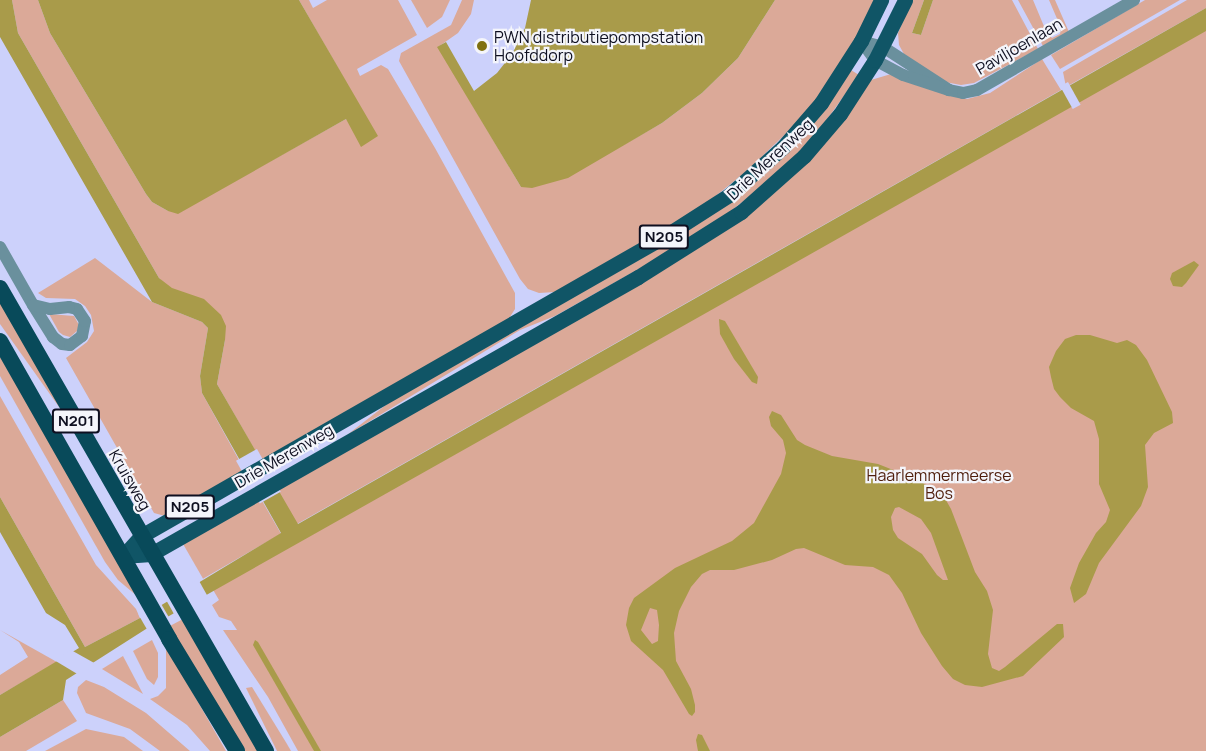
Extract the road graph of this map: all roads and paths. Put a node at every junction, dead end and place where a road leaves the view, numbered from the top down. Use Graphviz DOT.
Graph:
graph roads {
  1 [pos="881,0"];
  2 [pos="905,0"];
  3 [pos="1134,0"];
  4 [pos="861,41"];
  5 [pos="879,53"];
  6 [pos="0,247"];
  7 [pos="0,288"];
  8 [pos="33,305"];
  9 [pos="0,341"];
  10 [pos="141,536"];
  11 [pos="151,554"];
  12 [pos="123,556"];
  13 [pos="237,751"];
  14 [pos="266,751"];
  1 -- 4 [label="main road, Drie Merenweg / N205"];
  2 -- 5 [label="main road, Drie Merenweg / N205"];
  3 -- 5 [label="street, Paviljoenlaan"];
  4 -- 5 [label="street, Paviljoenlaan"];
  4 -- 10 [label="main road, Drie Merenweg / N205"];
  5 -- 11 [label="main road, Drie Merenweg / N205"];
  6 -- 8 [label="street"];
  7 -- 10 [label="highway, Kruisweg / N201"];
  9 -- 12 [label="highway, N201"];
  10 -- 11 [label="highway, Kruisweg / N201"];
  10 -- 12 [label="main road, Drie Merenweg / N205"];
  11 -- 12 [label="main road, Drie Merenweg / N205"];
  11 -- 14 [label="highway, Kruisweg / N201"];
  12 -- 13 [label="highway, N201"];
}
